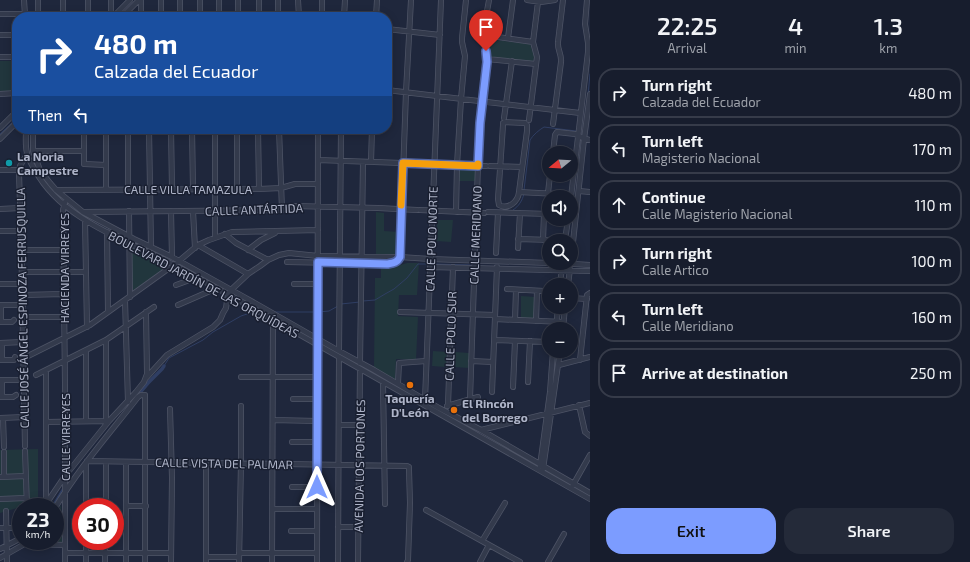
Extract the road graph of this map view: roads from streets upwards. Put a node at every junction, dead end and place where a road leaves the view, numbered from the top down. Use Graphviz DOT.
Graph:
graph roads {
  1 [pos="24,0"];
  2 [pos="38,0"];
  3 [pos="63,0"];
  4 [pos="88,0"];
  5 [pos="111,0"];
  6 [pos="130,0"];
  7 [pos="140,0"];
  8 [pos="161,0"];
  9 [pos="180,0"];
  10 [pos="200,0"];
  11 [pos="219,0"];
  12 [pos="238,0"];
  13 [pos="258,0"];
  14 [pos="278,0"];
  15 [pos="298,0"];
  16 [pos="322,0"];
  17 [pos="345,0"];
  18 [pos="377,0"];
  19 [pos="411,0"];
  20 [pos="441,0"];
  21 [pos="466,0"];
  22 [pos="489,0"];
  23 [pos="513,0"];
  24 [pos="527,0"];
  25 [pos="555,0"];
  26 [pos="563,0"];
  27 [pos="587,0"];
  28 [pos="538,2"];
  29 [pos="125,5"];
  30 [pos="130,10"];
  31 [pos="25,12"];
  32 [pos="38,12"];
  33 [pos="63,12"];
  34 [pos="88,12"];
  35 [pos="112,12"];
  36 [pos="117,12"];
  37 [pos="128,12"];
  38 [pos="141,12"];
  39 [pos="161,12"];
  40 [pos="180,12"];
  41 [pos="200,12"];
  42 [pos="219,12"];
  43 [pos="238,12"];
  44 [pos="259,12"];
  45 [pos="276,12"];
  46 [pos="299,12"];
  47 [pos="322,12"];
  48 [pos="344,12"];
  49 [pos="376,12"];
  50 [pos="0,14"];
  51 [pos="12,14"];
  52 [pos="392,30"];
  53 [pos="409,32"];
  54 [pos="0,35"];
  55 [pos="12,35"];
  56 [pos="440,35"];
  57 [pos="484,35"];
  58 [pos="508,38"];
  59 [pos="533,42"];
  60 [pos="0,57"];
  61 [pos="12,57"];
  62 [pos="488,58"];
  63 [pos="512,61"];
  64 [pos="536,64"];
  65 [pos="392,91"];
  66 [pos="406,92"];
  67 [pos="0,94"];
  68 [pos="12,94"];
  69 [pos="590,94"];
  70 [pos="437,96"];
  71 [pos="461,99"];
  72 [pos="483,102"];
  73 [pos="506,104"];
  74 [pos="531,107"];
  75 [pos="555,110"];
  76 [pos="580,113"];
  77 [pos="12,116"];
  78 [pos="504,118"];
  79 [pos="529,120"];
  80 [pos="553,124"];
  81 [pos="12,127"];
  82 [pos="0,128"];
  83 [pos="26,134"];
  84 [pos="33,134"];
  85 [pos="84,134"];
  86 [pos="106,134"];
  87 [pos="128,134"];
  88 [pos="149,134"];
  89 [pos="171,134"];
  90 [pos="192,134"];
  91 [pos="214,134"];
  92 [pos="237,134"];
  93 [pos="258,134"];
  94 [pos="279,134"];
  95 [pos="318,134"];
  96 [pos="341,134"];
  97 [pos="372,134"];
  98 [pos="577,135"];
  99 [pos="0,139"];
  100 [pos="584,139"];
  101 [pos="590,140"];
  102 [pos="554,146"];
  103 [pos="576,146"];
  104 [pos="33,151"];
  105 [pos="84,151"];
  106 [pos="27,154"];
  107 [pos="318,160"];
  108 [pos="341,161"];
  109 [pos="363,162"];
  110 [pos="370,162"];
  111 [pos="403,163"];
  112 [pos="434,164"];
  113 [pos="106,165"];
  114 [pos="457,165"];
  115 [pos="478,166"];
  116 [pos="500,166"];
  117 [pos="522,167"];
  118 [pos="0,170"];
  119 [pos="19,170"];
  120 [pos="580,177"];
  121 [pos="318,184"];
  122 [pos="281,188"];
  123 [pos="106,189"];
  124 [pos="172,189"];
  125 [pos="193,189"];
  126 [pos="215,189"];
  127 [pos="237,189"];
  128 [pos="259,189"];
  129 [pos="56,190"];
  130 [pos="128,190"];
  131 [pos="150,190"];
  132 [pos="579,191"];
  133 [pos="522,192"];
  134 [pos="590,192"];
  135 [pos="542,193"];
  136 [pos="66,199"];
  137 [pos="64,204"];
  138 [pos="318,207"];
  139 [pos="340,207"];
  140 [pos="20,208"];
  141 [pos="363,208"];
  142 [pos="0,209"];
  143 [pos="401,209"];
  144 [pos="282,210"];
  145 [pos="128,211"];
  146 [pos="150,211"];
  147 [pos="171,211"];
  148 [pos="194,211"];
  149 [pos="215,211"];
  150 [pos="432,211"];
  151 [pos="83,212"];
  152 [pos="456,212"];
  153 [pos="498,212"];
  154 [pos="476,213"];
  155 [pos="520,213"];
  156 [pos="542,214"];
  157 [pos="85,220"];
  158 [pos="318,230"];
  159 [pos="0,231"];
  160 [pos="21,231"];
  161 [pos="107,232"];
  162 [pos="277,232"];
  163 [pos="225,234"];
  164 [pos="574,234"];
  165 [pos="129,236"];
  166 [pos="216,237"];
  167 [pos="518,239"];
  168 [pos="542,240"];
  169 [pos="129,243"];
  170 [pos="151,247"];
  171 [pos="196,247"];
  172 [pos="518,248"];
  173 [pos="21,250"];
  174 [pos="64,250"];
  175 [pos="248,250"];
  176 [pos="496,253"];
  177 [pos="318,256"];
  178 [pos="340,256"];
  179 [pos="362,256"];
  180 [pos="172,257"];
  181 [pos="400,257"];
  182 [pos="430,259"];
  183 [pos="268,260"];
  184 [pos="475,260"];
  185 [pos="179,261"];
  186 [pos="497,261"];
  187 [pos="287,262"];
  188 [pos="318,262"];
  189 [pos="340,263"];
  190 [pos="362,263"];
  191 [pos="542,263"];
  192 [pos="578,263"];
  193 [pos="174,265"];
  194 [pos="590,265"];
  195 [pos="430,267"];
  196 [pos="453,267"];
  197 [pos="474,268"];
  198 [pos="497,268"];
  199 [pos="542,269"];
  200 [pos="562,270"];
  201 [pos="570,270"];
  202 [pos="590,271"];
  203 [pos="22,272"];
  204 [pos="64,272"];
  205 [pos="86,272"];
  206 [pos="191,274"];
  207 [pos="248,274"];
  208 [pos="561,278"];
  209 [pos="569,278"];
  210 [pos="0,284"];
  211 [pos="22,284"];
  212 [pos="294,284"];
  213 [pos="318,284"];
  214 [pos="176,286"];
  215 [pos="217,288"];
  216 [pos="507,289"];
  217 [pos="516,290"];
  218 [pos="537,291"];
  219 [pos="542,291"];
  220 [pos="230,292"];
  221 [pos="590,293"];
  222 [pos="64,294"];
  223 [pos="22,295"];
  224 [pos="128,298"];
  225 [pos="578,299"];
  226 [pos="587,300"];
  227 [pos="0,305"];
  228 [pos="23,305"];
  229 [pos="178,305"];
  230 [pos="154,307"];
  231 [pos="108,312"];
  232 [pos="146,312"];
  233 [pos="400,312"];
  234 [pos="428,313"];
  235 [pos="451,314"];
  236 [pos="473,314"];
  237 [pos="557,314"];
  238 [pos="564,314"];
  239 [pos="23,317"];
  240 [pos="64,317"];
  241 [pos="495,317"];
  242 [pos="273,319"];
  243 [pos="14,320"];
  244 [pos="515,320"];
  245 [pos="536,321"];
  246 [pos="1,322"];
  247 [pos="556,322"];
  248 [pos="563,322"];
  249 [pos="126,326"];
  250 [pos="87,327"];
  251 [pos="64,338"];
  252 [pos="318,339"];
  253 [pos="106,340"];
  254 [pos="494,340"];
  255 [pos="515,341"];
  256 [pos="23,342"];
  257 [pos="530,342"];
  258 [pos="542,342"];
  259 [pos="1,343"];
  260 [pos="318,345"];
  261 [pos="86,351"];
  262 [pos="339,351"];
  263 [pos="15,357"];
  264 [pos="339,357"];
  265 [pos="24,358"];
  266 [pos="552,358"];
  267 [pos="560,358"];
  268 [pos="590,358"];
  269 [pos="1,360"];
  270 [pos="580,360"];
  271 [pos="64,361"];
  272 [pos="426,361"];
  273 [pos="471,361"];
  274 [pos="493,362"];
  275 [pos="360,363"];
  276 [pos="559,365"];
  277 [pos="360,369"];
  278 [pos="46,370"];
  279 [pos="36,375"];
  280 [pos="240,377"];
  281 [pos="273,377"];
  282 [pos="318,377"];
  283 [pos="1,380"];
  284 [pos="24,380"];
  285 [pos="145,380"];
  286 [pos="383,382"];
  287 [pos="528,382"];
  288 [pos="398,383"];
  289 [pos="513,387"];
  290 [pos="492,392"];
  291 [pos="16,395"];
  292 [pos="1,397"];
  293 [pos="478,397"];
  294 [pos="293,399"];
  295 [pos="318,399"];
  296 [pos="425,399"];
  297 [pos="470,399"];
  298 [pos="128,402"];
  299 [pos="590,403"];
  300 [pos="448,405"];
  301 [pos="579,405"];
  302 [pos="241,406"];
  303 [pos="424,406"];
  304 [pos="439,408"];
  305 [pos="170,409"];
  306 [pos="549,413"];
  307 [pos="25,417"];
  308 [pos="1,418"];
  309 [pos="273,420"];
  310 [pos="86,421"];
  311 [pos="107,421"];
  312 [pos="318,421"];
  313 [pos="46,422"];
  314 [pos="65,422"];
  315 [pos="339,425"];
  316 [pos="360,425"];
  317 [pos="481,430"];
  318 [pos="590,436"];
  319 [pos="292,442"];
  320 [pos="317,442"];
  321 [pos="590,455"];
  322 [pos="106,462"];
  323 [pos="126,462"];
  324 [pos="146,462"];
  325 [pos="86,463"];
  326 [pos="171,463"];
  327 [pos="206,463"];
  328 [pos="241,463"];
  329 [pos="585,463"];
  330 [pos="273,464"];
  331 [pos="317,464"];
  332 [pos="338,464"];
  333 [pos="359,465"];
  334 [pos="384,465"];
  335 [pos="542,465"];
  336 [pos="590,466"];
  337 [pos="541,471"];
  338 [pos="26,476"];
  339 [pos="65,476"];
  340 [pos="2,477"];
  341 [pos="572,486"];
  342 [pos="292,487"];
  343 [pos="317,487"];
  344 [pos="65,490"];
  345 [pos="590,493"];
  346 [pos="26,498"];
  347 [pos="45,498"];
  348 [pos="50,498"];
  349 [pos="61,498"];
  350 [pos="86,498"];
  351 [pos="106,498"];
  352 [pos="0,499"];
  353 [pos="12,499"];
  354 [pos="590,499"];
  355 [pos="505,503"];
  356 [pos="385,504"];
  357 [pos="126,506"];
  358 [pos="146,506"];
  359 [pos="317,508"];
  360 [pos="272,509"];
  361 [pos="426,510"];
  362 [pos="6,511"];
  363 [pos="338,527"];
  364 [pos="358,527"];
  365 [pos="0,528"];
  366 [pos="6,528"];
  367 [pos="12,528"];
  368 [pos="291,531"];
  369 [pos="317,531"];
  370 [pos="564,534"];
  371 [pos="482,541"];
  372 [pos="65,545"];
  373 [pos="489,545"];
  374 [pos="12,546"];
  375 [pos="0,549"];
  376 [pos="12,549"];
  377 [pos="7,551"];
  378 [pos="65,553"];
  379 [pos="86,553"];
  380 [pos="105,553"];
  381 [pos="126,553"];
  382 [pos="146,553"];
  383 [pos="171,553"];
  384 [pos="272,553"];
  385 [pos="317,554"];
  386 [pos="239,557"];
  387 [pos="0,558"];
  388 [pos="206,559"];
  389 [pos="7,562"];
  390 [pos="65,562"];
  391 [pos="86,562"];
  392 [pos="105,562"];
  393 [pos="126,562"];
  394 [pos="145,562"];
  395 [pos="171,562"];
  396 [pos="272,562"];
  397 [pos="317,562"];
  398 [pos="338,562"];
  399 [pos="358,562"];
  400 [pos="407,562"];
  401 [pos="480,562"];
  402 [pos="520,562"];
  403 [pos="548,562"];
  1 -- 31 [label="street"];
  2 -- 32 [label="street"];
  3 -- 33 [label="street"];
  4 -- 34 [label="street"];
  5 -- 35 [label="street"];
  6 -- 29 [label="street"];
  7 -- 30 [label="street"];
  7 -- 38 [label="street"];
  8 -- 39 [label="street"];
  9 -- 40 [label="street"];
  10 -- 41 [label="street"];
  11 -- 42 [label="street"];
  12 -- 43 [label="street"];
  13 -- 44 [label="street"];
  14 -- 45 [label="street"];
  15 -- 46 [label="street"];
  16 -- 47 [label="street"];
  17 -- 48 [label="street"];
  18 -- 49 [label="street"];
  19 -- 53 [label="street"];
  20 -- 56 [label="street, CALLE POLO NORTE"];
  21 -- 71 [label="street"];
  22 -- 57 [label="street, CALLE MERIDIANO"];
  23 -- 58 [label="street"];
  24 -- 28 [label="street"];
  25 -- 28 [label="street"];
  26 -- 75 [label="street"];
  27 -- 76 [label="street"];
  28 -- 59 [label="street"];
  29 -- 30 [label="street"];
  29 -- 36 [label="street"];
  30 -- 37 [label="street"];
  50 -- 51 [label="street"];
  52 -- 53 [label="street"];
  53 -- 56 [label="street"];
  53 -- 66 [label="street"];
  54 -- 55 [label="street"];
  56 -- 70 [label="street, CALLE POLO NORTE"];
  57 -- 58 [label="street"];
  57 -- 62 [label="street, CALLE MERIDIANO"];
  58 -- 59 [label="street"];
  59 -- 64 [label="street"];
  60 -- 61 [label="street"];
  62 -- 63 [label="street"];
  62 -- 72 [label="street, CALLE MERIDIANO"];
  63 -- 64 [label="street"];
  63 -- 73 [label="street"];
  64 -- 74 [label="street"];
  65 -- 66 [label="street"];
  66 -- 70 [label="street"];
  66 -- 111 [label="street"];
  67 -- 68 [label="street"];
  69 -- 100 [label="street"];
  70 -- 71 [label="street"];
  70 -- 112 [label="street, CALLE POLO NORTE"];
  71 -- 72 [label="street"];
  71 -- 114 [label="street"];
  72 -- 73 [label="street"];
  72 -- 115 [label="street, CALLE MERIDIANO"];
  73 -- 74 [label="street"];
  73 -- 78 [label="street"];
  74 -- 75 [label="street"];
  74 -- 79 [label="street"];
  75 -- 76 [label="street"];
  75 -- 80 [label="street"];
  76 -- 98 [label="street"];
  77 -- 82 [label="street"];
  81 -- 99 [label="street"];
  83 -- 106 [label="street, BOULEVARD JARDÍN DE LAS ORQUÍDEAS"];
  84 -- 104 [label="street, BOULEVARD JARDÍN DE LAS ORQUÍDEAS"];
  85 -- 105 [label="street"];
  86 -- 113 [label="street"];
  87 -- 130 [label="street"];
  88 -- 131 [label="street"];
  89 -- 124 [label="street"];
  90 -- 125 [label="street"];
  91 -- 126 [label="street"];
  92 -- 127 [label="street"];
  93 -- 128 [label="street"];
  94 -- 122 [label="street"];
  95 -- 107 [label="street"];
  96 -- 108 [label="street"];
  97 -- 110 [label="street"];
  98 -- 100 [label="street"];
  98 -- 102 [label="street"];
  98 -- 103 [label="street"];
  100 -- 101 [label="street"];
  100 -- 120 [label="street"];
  104 -- 105 [label="street"];
  104 -- 129 [label="street, BOULEVARD JARDÍN DE LAS ORQUÍDEAS"];
  105 -- 113 [label="street"];
  106 -- 119 [label="street, CALLE JOSÉ ÁNGEL ESPINOZA FERRUSQUILLA"];
  106 -- 137 [label="street, BOULEVARD JARDÍN DE LAS ORQUÍDEAS"];
  107 -- 108 [label="street"];
  107 -- 121 [label="street"];
  108 -- 109 [label="street"];
  108 -- 139 [label="street"];
  109 -- 110 [label="street"];
  109 -- 141 [label="street"];
  110 -- 111 [label="street"];
  111 -- 112 [label="street"];
  111 -- 143 [label="street"];
  112 -- 114 [label="street"];
  112 -- 150 [label="street, CALLE POLO NORTE"];
  113 -- 123 [label="street"];
  114 -- 115 [label="street"];
  114 -- 152 [label="street"];
  115 -- 116 [label="street"];
  115 -- 154 [label="street, CALLE MERIDIANO"];
  116 -- 117 [label="street"];
  116 -- 117 [label="street"];
  116 -- 133 [label="street"];
  117 -- 133 [label="street"];
  118 -- 119 [label="street, CALLE JOSÉ ÁNGEL ESPINOZA FERRUSQUILLA"];
  119 -- 140 [label="street, CALLE JOSÉ ÁNGEL ESPINOZA FERRUSQUILLA"];
  120 -- 132 [label="street"];
  121 -- 122 [label="street, CALLE VILLA TAMAZULA"];
  121 -- 138 [label="street"];
  122 -- 128 [label="street, CALLE VILLA TAMAZULA"];
  122 -- 144 [label="street"];
  123 -- 129 [label="street, CALLE VILLA TAMAZULA"];
  123 -- 130 [label="street, CALLE VILLA TAMAZULA"];
  124 -- 125 [label="street, CALLE VILLA TAMAZULA"];
  124 -- 131 [label="street, CALLE VILLA TAMAZULA"];
  125 -- 126 [label="street, CALLE VILLA TAMAZULA"];
  126 -- 127 [label="street, CALLE VILLA TAMAZULA"];
  126 -- 149 [label="street"];
  127 -- 128 [label="street, CALLE VILLA TAMAZULA"];
  129 -- 136 [label="street, BOULEVARD JARDÍN DE LAS ORQUÍDEAS"];
  130 -- 131 [label="street, CALLE VILLA TAMAZULA"];
  131 -- 146 [label="street"];
  132 -- 134 [label="street"];
  132 -- 164 [label="street"];
  133 -- 135 [label="street"];
  136 -- 137 [label="street, HACIENDA VIRREYES"];
  136 -- 151 [label="street, BOULEVARD JARDÍN DE LAS ORQUÍDEAS"];
  137 -- 157 [label="street, BOULEVARD JARDÍN DE LAS ORQUÍDEAS"];
  137 -- 174 [label="street, HACIENDA VIRREYES"];
  138 -- 139 [label="street, CALLE ANTÁRTIDA"];
  138 -- 144 [label="street, CALLE ANTÁRTIDA"];
  138 -- 158 [label="street"];
  139 -- 141 [label="street, CALLE ANTÁRTIDA"];
  139 -- 178 [label="street"];
  140 -- 142 [label="street"];
  140 -- 160 [label="street, CALLE JOSÉ ÁNGEL ESPINOZA FERRUSQUILLA"];
  141 -- 143 [label="street, CALLE ANTÁRTIDA"];
  141 -- 179 [label="street"];
  143 -- 150 [label="street, CALLE ANTÁRTIDA"];
  143 -- 181 [label="street"];
  144 -- 149 [label="street, CALLE ANTÁRTIDA"];
  145 -- 146 [label="street, CALLE ANTÁRTIDA"];
  145 -- 151 [label="street, CALLE ANTÁRTIDA"];
  145 -- 165 [label="street"];
  146 -- 147 [label="street, CALLE ANTÁRTIDA"];
  146 -- 170 [label="street"];
  147 -- 148 [label="street, CALLE ANTÁRTIDA"];
  147 -- 180 [label="street"];
  148 -- 149 [label="street, CALLE ANTÁRTIDA"];
  148 -- 171 [label="street"];
  149 -- 166 [label="street"];
  150 -- 152 [label="street, CALLE ANTÁRTIDA"];
  150 -- 182 [label="street, CALLE POLO NORTE"];
  151 -- 165 [label="street, BOULEVARD JARDÍN DE LAS ORQUÍDEAS"];
  152 -- 154 [label="street, CALLE ANTÁRTIDA"];
  153 -- 154 [label="street, CALLE ANTÁRTIDA"];
  153 -- 155 [label="street, CALLE ANTÁRTIDA"];
  153 -- 176 [label="street"];
  154 -- 184 [label="street, CALLE MERIDIANO"];
  155 -- 156 [label="street, CALLE ANTÁRTIDA"];
  155 -- 167 [label="street"];
  157 -- 161 [label="street, BOULEVARD JARDÍN DE LAS ORQUÍDEAS"];
  157 -- 205 [label="street"];
  158 -- 162 [label="street"];
  158 -- 177 [label="street"];
  159 -- 160 [label="street"];
  160 -- 173 [label="street, CALLE JOSÉ ÁNGEL ESPINOZA FERRUSQUILLA"];
  161 -- 169 [label="street, BOULEVARD JARDÍN DE LAS ORQUÍDEAS"];
  161 -- 231 [label="street"];
  162 -- 163 [label="street"];
  162 -- 175 [label="street"];
  163 -- 166 [label="street"];
  163 -- 175 [label="street"];
  165 -- 169 [label="street"];
  165 -- 170 [label="street, BOULEVARD JARDÍN DE LAS ORQUÍDEAS"];
  166 -- 171 [label="street"];
  167 -- 168 [label="street"];
  167 -- 172 [label="street"];
  169 -- 193 [label="street, BOULEVARD JARDÍN DE LAS ORQUÍDEAS"];
  169 -- 224 [label="street"];
  170 -- 180 [label="street, BOULEVARD JARDÍN DE LAS ORQUÍDEAS"];
  171 -- 185 [label="street"];
  171 -- 207 [label="street"];
  173 -- 174 [label="street"];
  173 -- 203 [label="street, CALLE JOSÉ ÁNGEL ESPINOZA FERRUSQUILLA"];
  174 -- 204 [label="street, HACIENDA VIRREYES"];
  175 -- 183 [label="street"];
  177 -- 178 [label="street"];
  177 -- 183 [label="street"];
  177 -- 188 [label="street"];
  178 -- 179 [label="street"];
  178 -- 189 [label="street"];
  179 -- 181 [label="street"];
  179 -- 190 [label="street"];
  180 -- 185 [label="street, BOULEVARD JARDÍN DE LAS ORQUÍDEAS"];
  181 -- 182 [label="street"];
  181 -- 190 [label="street"];
  182 -- 184 [label="street"];
  182 -- 195 [label="street, CALLE POLO NORTE"];
  183 -- 207 [label="street"];
  184 -- 186 [label="street"];
  184 -- 197 [label="street, CALLE MERIDIANO"];
  185 -- 193 [label="street"];
  185 -- 220 [label="street, BOULEVARD JARDÍN DE LAS ORQUÍDEAS"];
  186 -- 191 [label="street"];
  186 -- 198 [label="street"];
  187 -- 188 [label="street"];
  188 -- 189 [label="street"];
  188 -- 213 [label="street"];
  189 -- 190 [label="street"];
  189 -- 262 [label="street"];
  190 -- 275 [label="street"];
  192 -- 194 [label="street"];
  193 -- 206 [label="street, BOULEVARD JARDÍN DE LAS ORQUÍDEAS"];
  193 -- 224 [label="street"];
  195 -- 196 [label="street"];
  195 -- 234 [label="street, CALLE POLO NORTE"];
  196 -- 197 [label="street"];
  196 -- 235 [label="street, CALLE POLO SUR"];
  197 -- 198 [label="street"];
  197 -- 236 [label="street, CALLE MERIDIANO"];
  198 -- 199 [label="street"];
  198 -- 241 [label="street"];
  200 -- 208 [label="street"];
  201 -- 202 [label="street"];
  201 -- 209 [label="street"];
  203 -- 204 [label="street"];
  203 -- 211 [label="street, CALLE JOSÉ ÁNGEL ESPINOZA FERRUSQUILLA"];
  204 -- 205 [label="street"];
  204 -- 222 [label="street, HACIENDA VIRREYES"];
  205 -- 250 [label="street"];
  206 -- 214 [label="street"];
  206 -- 215 [label="street, BOULEVARD JARDÍN DE LAS ORQUÍDEAS"];
  207 -- 220 [label="street"];
  210 -- 211 [label="street"];
  211 -- 223 [label="street, CALLE JOSÉ ÁNGEL ESPINOZA FERRUSQUILLA"];
  212 -- 213 [label="street"];
  213 -- 252 [label="street"];
  215 -- 220 [label="street, BOULEVARD JARDÍN DE LAS ORQUÍDEAS"];
  215 -- 229 [label="street"];
  216 -- 217 [label="street"];
  217 -- 218 [label="street"];
  217 -- 244 [label="street"];
  218 -- 219 [label="street"];
  218 -- 245 [label="street"];
  220 -- 242 [label="street, BOULEVARD JARDÍN DE LAS ORQUÍDEAS"];
  220 -- 252 [label="street, BOULEVARD JARDÍN DE LAS ORQUÍDEAS"];
  220 -- 285 [label="street"];
  221 -- 226 [label="street"];
  222 -- 223 [label="street"];
  222 -- 240 [label="street, HACIENDA VIRREYES"];
  223 -- 228 [label="street, CALLE JOSÉ ÁNGEL ESPINOZA FERRUSQUILLA"];
  224 -- 231 [label="street"];
  224 -- 249 [label="street"];
  225 -- 226 [label="street"];
  226 -- 270 [label="street"];
  227 -- 228 [label="street"];
  227 -- 246 [label="street"];
  228 -- 239 [label="street, CALLE JOSÉ ÁNGEL ESPINOZA FERRUSQUILLA"];
  230 -- 232 [label="street"];
  231 -- 250 [label="street"];
  232 -- 249 [label="street"];
  232 -- 285 [label="street"];
  233 -- 234 [label="street"];
  234 -- 235 [label="street"];
  234 -- 272 [label="street, CALLE POLO NORTE"];
  235 -- 236 [label="street"];
  235 -- 300 [label="street, CALLE POLO SUR"];
  236 -- 241 [label="street"];
  236 -- 273 [label="street, CALLE MERIDIANO"];
  237 -- 247 [label="street"];
  238 -- 248 [label="street"];
  239 -- 240 [label="street"];
  239 -- 256 [label="street, CALLE JOSÉ ÁNGEL ESPINOZA FERRUSQUILLA"];
  240 -- 251 [label="street, HACIENDA VIRREYES"];
  241 -- 244 [label="street"];
  241 -- 254 [label="street"];
  242 -- 260 [label="street, BOULEVARD JARDÍN DE LAS ORQUÍDEAS"];
  242 -- 281 [label="street"];
  243 -- 246 [label="street"];
  244 -- 245 [label="street"];
  245 -- 247 [label="street"];
  249 -- 253 [label="street"];
  249 -- 298 [label="street"];
  250 -- 251 [label="street"];
  251 -- 265 [label="street"];
  251 -- 271 [label="street, HACIENDA VIRREYES"];
  252 -- 260 [label="street"];
  252 -- 262 [label="street, BOULEVARD JARDÍN DE LAS ORQUÍDEAS"];
  253 -- 261 [label="street"];
  253 -- 311 [label="street"];
  254 -- 255 [label="street"];
  254 -- 274 [label="street"];
  255 -- 257 [label="street"];
  255 -- 289 [label="street"];
  256 -- 259 [label="street"];
  256 -- 265 [label="street, CALLE JOSÉ ÁNGEL ESPINOZA FERRUSQUILLA"];
  257 -- 258 [label="street"];
  257 -- 287 [label="street"];
  259 -- 269 [label="street"];
  260 -- 264 [label="street, BOULEVARD JARDÍN DE LAS ORQUÍDEAS"];
  260 -- 282 [label="street"];
  261 -- 271 [label="street"];
  261 -- 310 [label="street"];
  262 -- 275 [label="street, BOULEVARD JARDÍN DE LAS ORQUÍDEAS"];
  263 -- 269 [label="street"];
  264 -- 277 [label="street, BOULEVARD JARDÍN DE LAS ORQUÍDEAS"];
  264 -- 315 [label="street"];
  265 -- 284 [label="street, CALLE JOSÉ ÁNGEL ESPINOZA FERRUSQUILLA"];
  266 -- 306 [label="street"];
  267 -- 276 [label="street"];
  268 -- 270 [label="street"];
  270 -- 276 [label="street"];
  271 -- 278 [label="street"];
  271 -- 314 [label="street, CALLE VIRREYES"];
  272 -- 288 [label="street"];
  272 -- 296 [label="street, CALLE POLO NORTE"];
  273 -- 274 [label="street"];
  273 -- 297 [label="street, CALLE MERIDIANO"];
  274 -- 290 [label="street"];
  275 -- 288 [label="street, BOULEVARD JARDÍN DE LAS ORQUÍDEAS"];
  276 -- 306 [label="street"];
  277 -- 286 [label="street, BOULEVARD JARDÍN DE LAS ORQUÍDEAS"];
  277 -- 316 [label="street, AVENIDA LOS PORTONES"];
  278 -- 279 [label="street"];
  278 -- 313 [label="street"];
  280 -- 281 [label="street"];
  281 -- 282 [label="street"];
  281 -- 309 [label="street"];
  282 -- 295 [label="street"];
  283 -- 284 [label="street"];
  283 -- 292 [label="street"];
  284 -- 307 [label="street, CALLE JOSÉ ÁNGEL ESPINOZA FERRUSQUILLA"];
  285 -- 298 [label="street"];
  286 -- 303 [label="street, BOULEVARD JARDÍN DE LAS ORQUÍDEAS"];
  286 -- 334 [label="street"];
  288 -- 296 [label="street, BOULEVARD JARDÍN DE LAS ORQUÍDEAS"];
  291 -- 292 [label="street"];
  293 -- 297 [label="street"];
  294 -- 295 [label="street"];
  295 -- 312 [label="street"];
  296 -- 303 [label="street, CALLE POLO NORTE"];
  296 -- 304 [label="street, BOULEVARD JARDÍN DE LAS ORQUÍDEAS"];
  297 -- 300 [label="street"];
  298 -- 311 [label="street"];
  299 -- 301 [label="street"];
  300 -- 304 [label="street"];
  301 -- 306 [label="street"];
  301 -- 318 [label="street"];
  302 -- 328 [label="street"];
  303 -- 337 [label="street, BOULEVARD JARDÍN DE LAS ORQUÍDEAS"];
  304 -- 317 [label="street, BOULEVARD JARDÍN DE LAS ORQUÍDEAS"];
  305 -- 326 [label="street"];
  306 -- 317 [label="street"];
  306 -- 335 [label="street"];
  307 -- 308 [label="street"];
  307 -- 338 [label="street, CALLE JOSÉ ÁNGEL ESPINOZA FERRUSQUILLA"];
  308 -- 340 [label="street"];
  309 -- 312 [label="street"];
  309 -- 330 [label="street"];
  310 -- 311 [label="street"];
  310 -- 314 [label="street"];
  311 -- 339 [label="street"];
  312 -- 320 [label="street"];
  313 -- 314 [label="street"];
  313 -- 347 [label="street"];
  314 -- 339 [label="street, CALLE VIRREYES"];
  315 -- 316 [label="street"];
  315 -- 332 [label="street"];
  316 -- 333 [label="street, AVENIDA LOS PORTONES"];
  317 -- 335 [label="street, BOULEVARD JARDÍN DE LAS ORQUÍDEAS"];
  319 -- 320 [label="street"];
  320 -- 331 [label="street"];
  321 -- 329 [label="street"];
  322 -- 323 [label="street, CALLE VISTA DEL PALMAR"];
  322 -- 325 [label="street, CALLE VISTA DEL PALMAR"];
  322 -- 351 [label="street"];
  323 -- 324 [label="street, CALLE VISTA DEL PALMAR"];
  323 -- 357 [label="street"];
  324 -- 325 [label="street"];
  324 -- 326 [label="street, CALLE VISTA DEL PALMAR"];
  324 -- 358 [label="street"];
  325 -- 344 [label="street"];
  325 -- 350 [label="street"];
  326 -- 327 [label="street, CALLE VISTA DEL PALMAR"];
  326 -- 383 [label="street"];
  327 -- 328 [label="street, CALLE VISTA DEL PALMAR"];
  327 -- 388 [label="street"];
  328 -- 330 [label="street, CALLE VISTA DEL PALMAR"];
  328 -- 386 [label="street"];
  329 -- 336 [label="street"];
  329 -- 341 [label="street"];
  330 -- 331 [label="street, CALLE VISTA DEL PALMAR"];
  330 -- 360 [label="street"];
  331 -- 332 [label="street, CALLE VISTA DEL PALMAR"];
  331 -- 343 [label="street"];
  332 -- 333 [label="street, CALLE VISTA DEL PALMAR"];
  332 -- 363 [label="street"];
  333 -- 334 [label="street, CALLE VISTA DEL PALMAR"];
  333 -- 364 [label="street, AVENIDA LOS PORTONES"];
  334 -- 356 [label="street"];
  334 -- 400 [label="street, CALLE VISTA DEL PALMAR"];
  335 -- 337 [label="street"];
  335 -- 341 [label="street, BOULEVARD JARDÍN DE LAS ORQUÍDEAS"];
  337 -- 341 [label="street, BOULEVARD JARDÍN DE LAS ORQUÍDEAS"];
  338 -- 340 [label="street"];
  338 -- 346 [label="street, CALLE JOSÉ ÁNGEL ESPINOZA FERRUSQUILLA"];
  339 -- 344 [label="street, CALLE VIRREYES"];
  339 -- 348 [label="street"];
  341 -- 345 [label="street, BOULEVARD JARDÍN DE LAS ORQUÍDEAS"];
  341 -- 354 [label="street, BOULEVARD JARDÍN DE LAS ORQUÍDEAS"];
  342 -- 343 [label="street"];
  343 -- 359 [label="street"];
  344 -- 349 [label="street"];
  344 -- 372 [label="street, CALLE VIRREYES"];
  352 -- 353 [label="street"];
  355 -- 371 [label="street"];
  357 -- 358 [label="street"];
  357 -- 381 [label="street"];
  358 -- 382 [label="street"];
  359 -- 360 [label="street"];
  359 -- 369 [label="street"];
  360 -- 384 [label="street"];
  361 -- 371 [label="street"];
  362 -- 366 [label="street"];
  363 -- 364 [label="street"];
  363 -- 398 [label="street"];
  364 -- 399 [label="street, AVENIDA LOS PORTONES"];
  365 -- 366 [label="street"];
  366 -- 367 [label="street"];
  366 -- 377 [label="street"];
  368 -- 369 [label="street"];
  369 -- 385 [label="street"];
  370 -- 403 [label="street"];
  371 -- 373 [label="street"];
  372 -- 378 [label="street, CALLE VIRREYES"];
  373 -- 401 [label="street"];
  373 -- 402 [label="street"];
  374 -- 377 [label="street"];
  375 -- 377 [label="street"];
  376 -- 377 [label="street"];
  377 -- 387 [label="street"];
  377 -- 389 [label="street"];
  378 -- 379 [label="street"];
  378 -- 390 [label="street, CALLE VIRREYES"];
  379 -- 380 [label="street"];
  379 -- 391 [label="street"];
  380 -- 381 [label="street"];
  380 -- 392 [label="street"];
  381 -- 382 [label="street"];
  381 -- 393 [label="street"];
  382 -- 383 [label="street"];
  382 -- 394 [label="street"];
  383 -- 395 [label="street"];
  384 -- 385 [label="street"];
  384 -- 386 [label="street"];
  384 -- 396 [label="street"];
  385 -- 397 [label="street"];
  386 -- 388 [label="street"];
}
